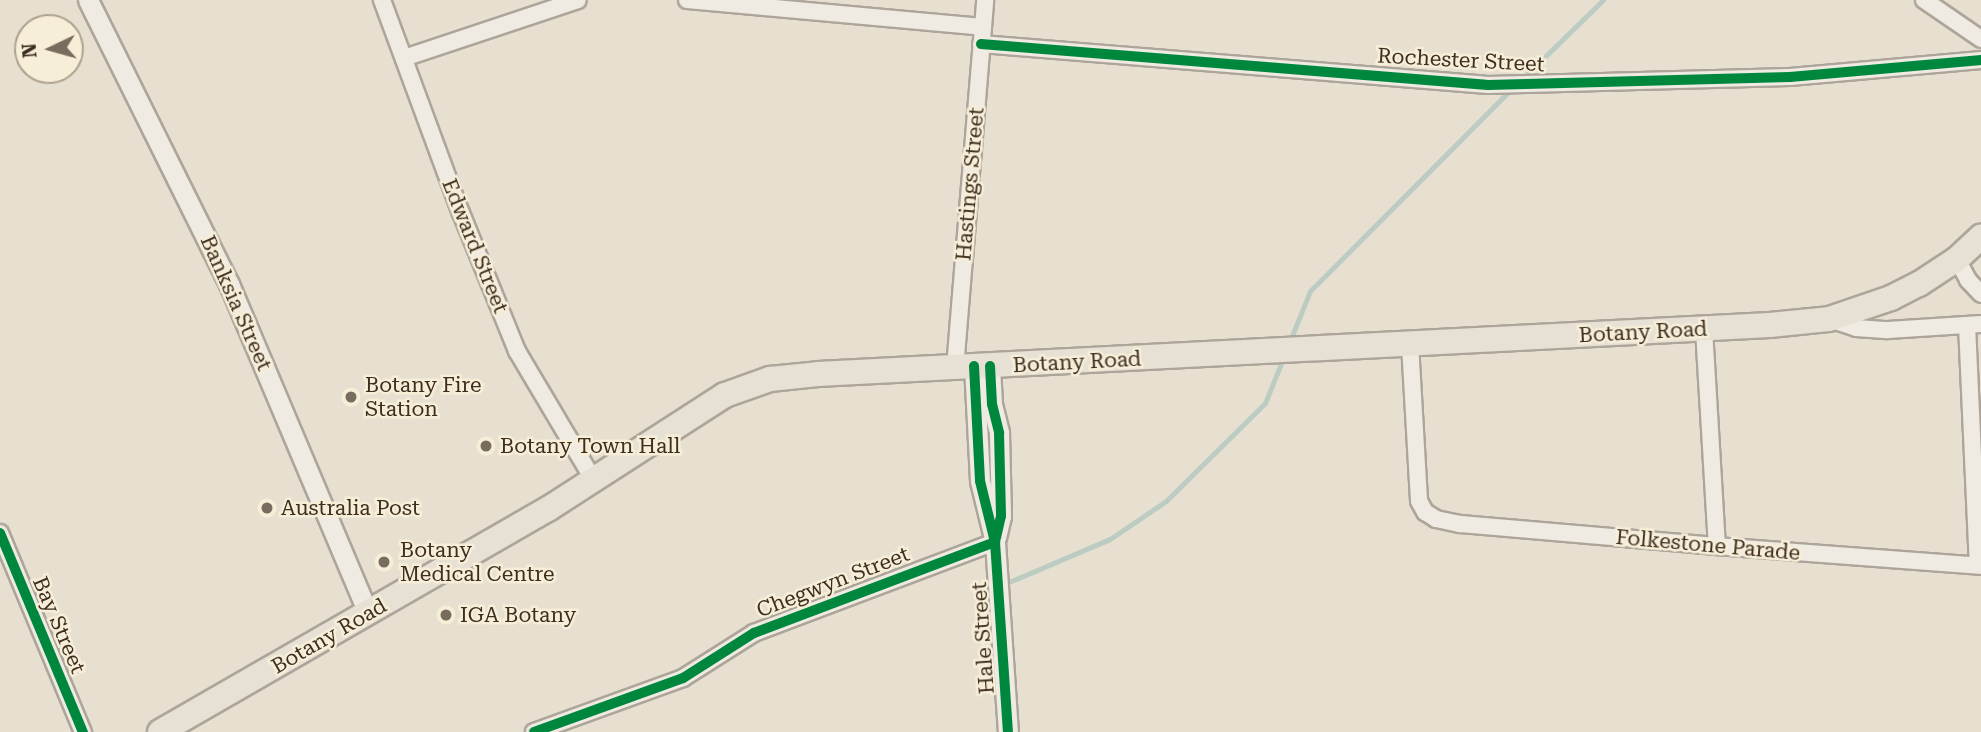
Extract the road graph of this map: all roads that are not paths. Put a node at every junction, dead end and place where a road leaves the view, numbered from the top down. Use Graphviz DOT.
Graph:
graph roads {
  1 [pos="88,0"];
  2 [pos="382,0"];
  3 [pos="578,0"];
  4 [pos="688,0"];
  5 [pos="985,0"];
  6 [pos="1924,0"];
  7 [pos="983,27"];
  8 [pos="1981,39"];
  9 [pos="981,44"];
  10 [pos="404,58"];
  11 [pos="1981,60"];
  12 [pos="1981,237"];
  13 [pos="1957,259"];
  14 [pos="1981,294"];
  15 [pos="1829,319"];
  16 [pos="1974,325"];
  17 [pos="1704,329"];
  18 [pos="1410,344"];
  19 [pos="973,367"];
  20 [pos="593,480"];
  21 [pos="0,533"];
  22 [pos="995,542"];
  23 [pos="1717,546"];
  24 [pos="1980,566"];
  25 [pos="368,613"];
  26 [pos="83,732"];
  27 [pos="160,732"];
  28 [pos="534,732"];
  29 [pos="1008,732"];
  1 -- 25 [label="street, Banksia Street"];
  2 -- 10 [label="street, Edward Street"];
  3 -- 10 [label="street"];
  4 -- 7 [label="street"];
  5 -- 7 [label="street, Hastings Street"];
  6 -- 8 [label="street"];
  7 -- 9 [label="street, Hastings Street"];
  9 -- 11 [label="street, Rochester Street"];
  9 -- 19 [label="street, Hastings Street"];
  10 -- 20 [label="street, Edward Street"];
  12 -- 13 [label="main road, Botany Road"];
  13 -- 14 [label="street"];
  13 -- 15 [label="main road, Botany Road"];
  15 -- 16 [label="street"];
  15 -- 17 [label="main road, Botany Road"];
  16 -- 24 [label="street"];
  17 -- 18 [label="main road, Botany Road"];
  17 -- 23 [label="street"];
  18 -- 19 [label="main road, Botany Road"];
  18 -- 23 [label="street, Folkestone Parade"];
  19 -- 20 [label="main road, Botany Road"];
  19 -- 22 [label="street, Hale Street"];
  20 -- 25 [label="main road, Botany Road"];
  21 -- 26 [label="street, Bay Street"];
  22 -- 28 [label="street, Chegwyn Street"];
  22 -- 29 [label="street, Hale Street"];
  23 -- 24 [label="street, Folkestone Parade"];
  25 -- 27 [label="main road, Botany Road"];
}
